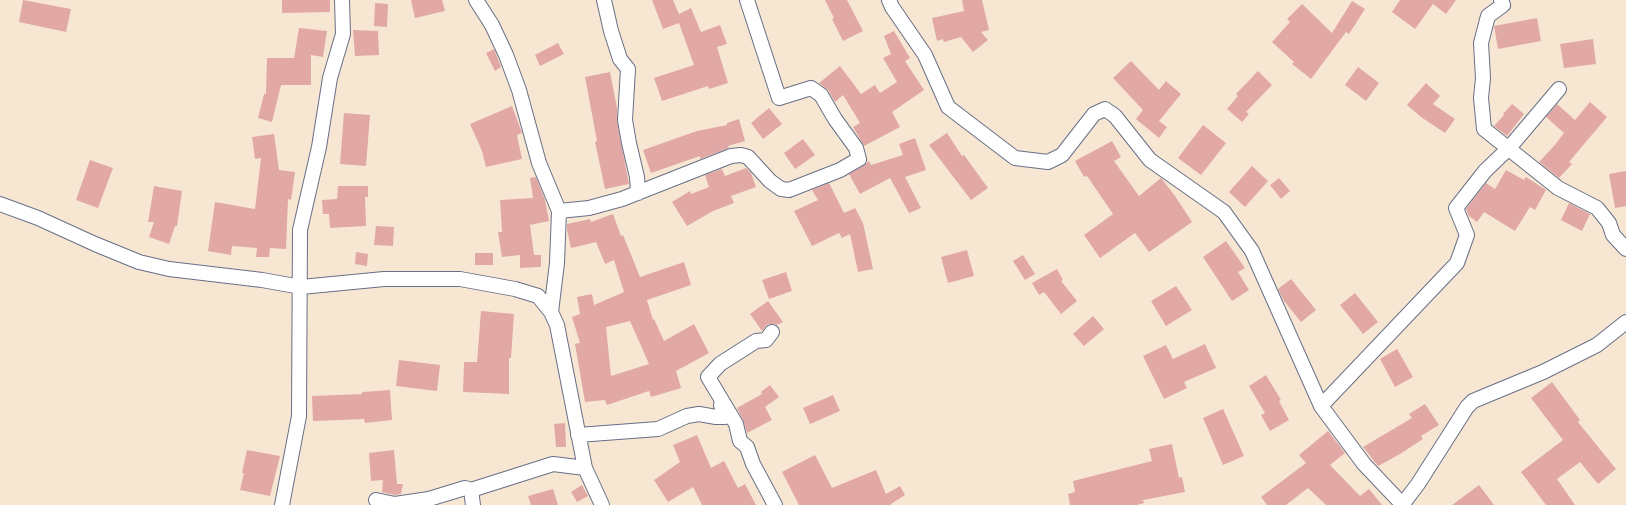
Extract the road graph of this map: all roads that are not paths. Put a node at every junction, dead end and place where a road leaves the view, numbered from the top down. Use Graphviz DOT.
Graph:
graph roads {
  1 [pos="342,0"];
  2 [pos="476,0"];
  3 [pos="604,0"];
  4 [pos="748,0"];
  5 [pos="889,0"];
  6 [pos="1501,0"];
  7 [pos="1559,89"];
  8 [pos="1509,148"];
  9 [pos="638,192"];
  10 [pos="0,204"];
  11 [pos="559,211"];
  12 [pos="1626,249"];
  13 [pos="301,287"];
  14 [pos="551,312"];
  15 [pos="1626,322"];
  16 [pos="772,332"];
  17 [pos="708,377"];
  18 [pos="1321,406"];
  19 [pos="578,435"];
  20 [pos="585,468"];
  21 [pos="471,490"];
  22 [pos="376,500"];
  23 [pos="282,505"];
  24 [pos="473,505"];
  25 [pos="602,505"];
  26 [pos="775,505"];
  27 [pos="1402,505"];
  1 -- 13 [label="street"];
  2 -- 11 [label="street"];
  3 -- 9 [label="street"];
  4 -- 9 [label="street"];
  5 -- 18 [label="street"];
  6 -- 8 [label="street"];
  7 -- 8 [label="street"];
  8 -- 12 [label="street"];
  8 -- 18 [label="street"];
  9 -- 11 [label="street"];
  10 -- 13 [label="street"];
  11 -- 14 [label="street"];
  13 -- 14 [label="street"];
  13 -- 23 [label="street"];
  14 -- 19 [label="street"];
  15 -- 27 [label="street"];
  16 -- 17 [label="street"];
  17 -- 19 [label="street"];
  17 -- 26 [label="street"];
  18 -- 27 [label="street"];
  19 -- 20 [label="street"];
  20 -- 21 [label="street"];
  20 -- 25 [label="street"];
  21 -- 22 [label="street"];
  21 -- 24 [label="street"];
}
